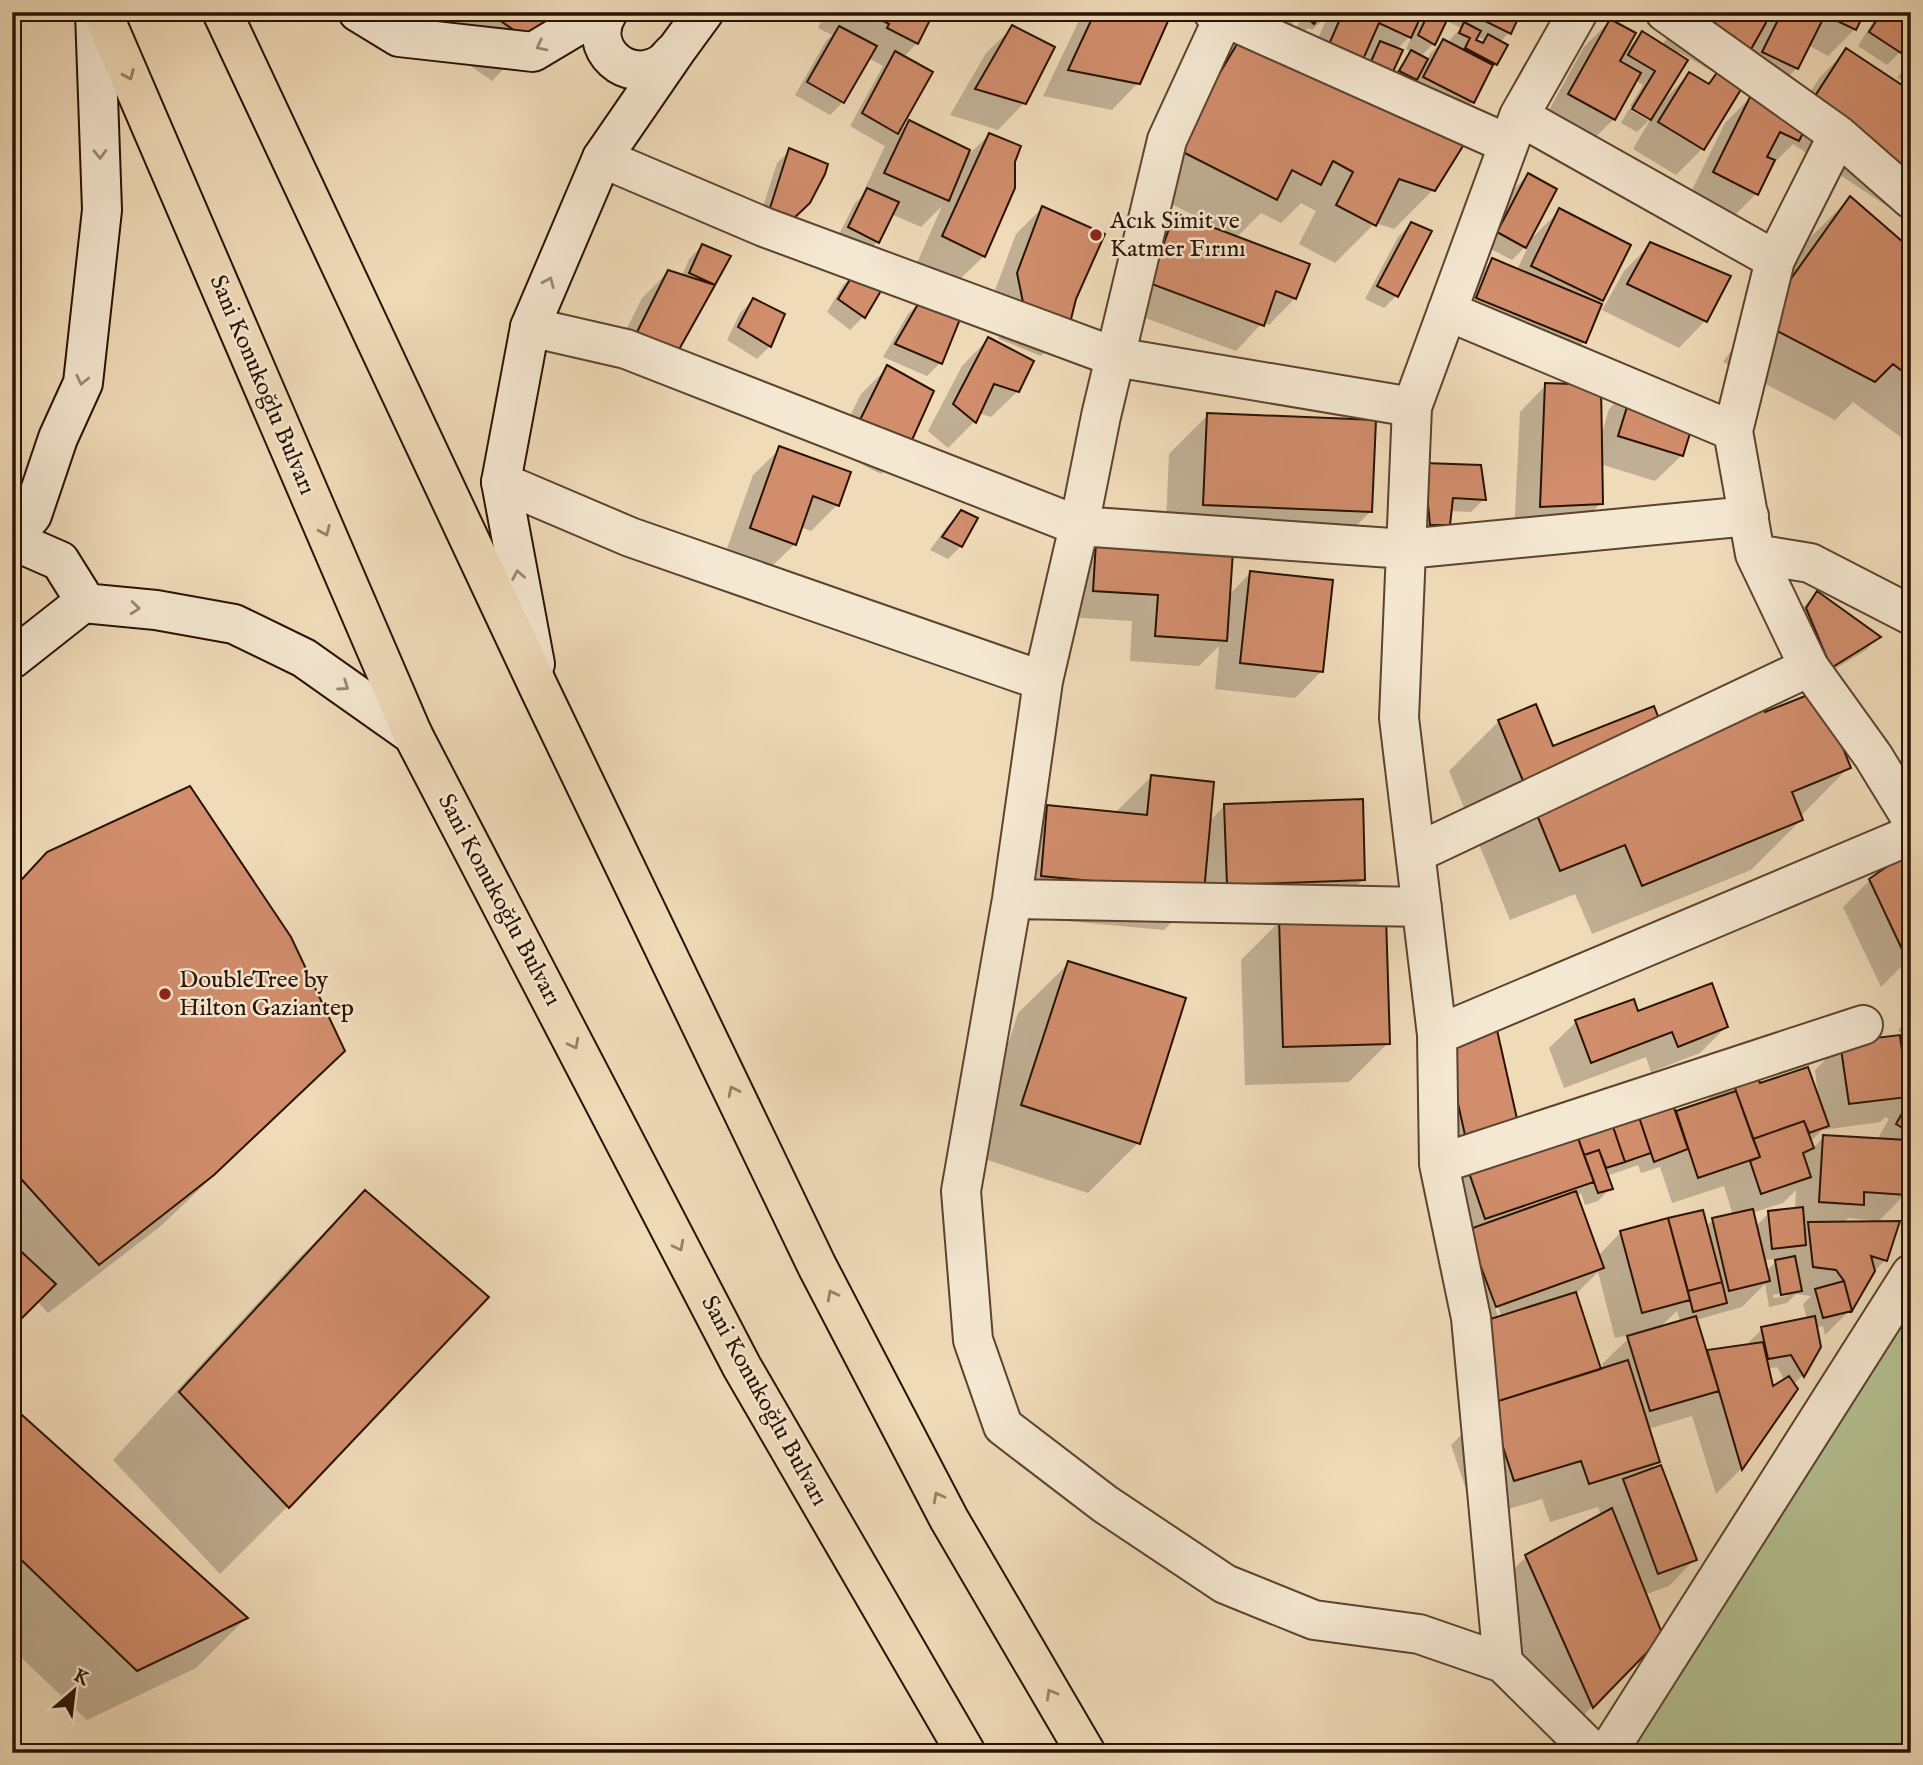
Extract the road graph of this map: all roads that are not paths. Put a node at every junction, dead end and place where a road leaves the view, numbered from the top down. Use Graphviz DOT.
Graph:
graph roads {
  1 [pos="95,12"];
  2 [pos="102,12"];
  3 [pos="222,12"];
  4 [pos="358,12"];
  5 [pos="600,12"];
  6 [pos="608,12"];
  7 [pos="704,12"];
  8 [pos="1578,12"];
  9 [pos="1665,12"];
  10 [pos="1220,14"];
  11 [pos="677,49"];
  12 [pos="1513,130"];
  13 [pos="1838,135"];
  14 [pos="602,158"];
  15 [pos="1911,199"];
  16 [pos="1775,260"];
  17 [pos="1447,311"];
  18 [pos="530,327"];
  19 [pos="1115,357"];
  20 [pos="1412,407"];
  21 [pos="1733,432"];
  22 [pos="501,482"];
  23 [pos="1749,516"];
  24 [pos="1079,526"];
  25 [pos="12,540"];
  26 [pos="1406,550"];
  27 [pos="1755,554"];
  28 [pos="83,603"];
  29 [pos="1911,615"];
  30 [pos="12,659"];
  31 [pos="1809,667"];
  32 [pos="1043,681"];
  33 [pos="540,691"];
  34 [pos="413,735"];
  35 [pos="1911,818"];
  36 [pos="1911,835"];
  37 [pos="1416,853"];
  38 [pos="1012,899"];
  39 [pos="1422,907"];
  40 [pos="1863,1025"];
  41 [pos="1437,1035"];
  42 [pos="1439,1164"];
  43 [pos="1911,1274"];
  44 [pos="1503,1663"];
  45 [pos="966,1753"];
  46 [pos="1086,1753"];
  47 [pos="1594,1753"];
  48 [pos="1607,1753"];
  1 -- 25 [label="street, one-way"];
  2 -- 34 [label="highway, Sani Konukoğlu Bulvarı, one-way"];
  3 -- 33 [label="highway"];
  5 -- 4 [label="street, one-way"];
  6 -- 11 [label="street"];
  7 -- 11 [label="street"];
  8 -- 12 [label="street"];
  9 -- 13 [label="street"];
  10 -- 12 [label="street"];
  10 -- 19 [label="street"];
  11 -- 14 [label="street"];
  12 -- 16 [label="street"];
  12 -- 17 [label="street"];
  13 -- 15 [label="street"];
  13 -- 16 [label="street"];
  18 -- 14 [label="street, one-way"];
  14 -- 19 [label="street"];
  16 -- 21 [label="street"];
  17 -- 20 [label="street"];
  17 -- 21 [label="street"];
  18 -- 22 [label="street"];
  18 -- 24 [label="street"];
  19 -- 20 [label="street"];
  19 -- 24 [label="street"];
  20 -- 26 [label="street"];
  21 -- 23 [label="street"];
  22 -- 32 [label="street"];
  33 -- 22 [label="street, one-way"];
  23 -- 26 [label="street"];
  23 -- 27 [label="street"];
  24 -- 26 [label="street"];
  24 -- 32 [label="street"];
  25 -- 28 [label="street"];
  26 -- 37 [label="street"];
  27 -- 29 [label="street"];
  27 -- 31 [label="street"];
  28 -- 30 [label="street"];
  28 -- 34 [label="street, one-way"];
  31 -- 35 [label="street"];
  31 -- 37 [label="street"];
  32 -- 38 [label="street"];
  46 -- 33 [label="highway, one-way"];
  34 -- 45 [label="highway, Sani Konukoğlu Bulvarı, one-way"];
  36 -- 41 [label="street"];
  37 -- 39 [label="street"];
  38 -- 39 [label="street"];
  38 -- 44 [label="street"];
  39 -- 41 [label="street"];
  40 -- 42 [label="street"];
  41 -- 42 [label="street"];
  42 -- 44 [label="street"];
  43 -- 48 [label="street"];
  44 -- 47 [label="street"];
}
